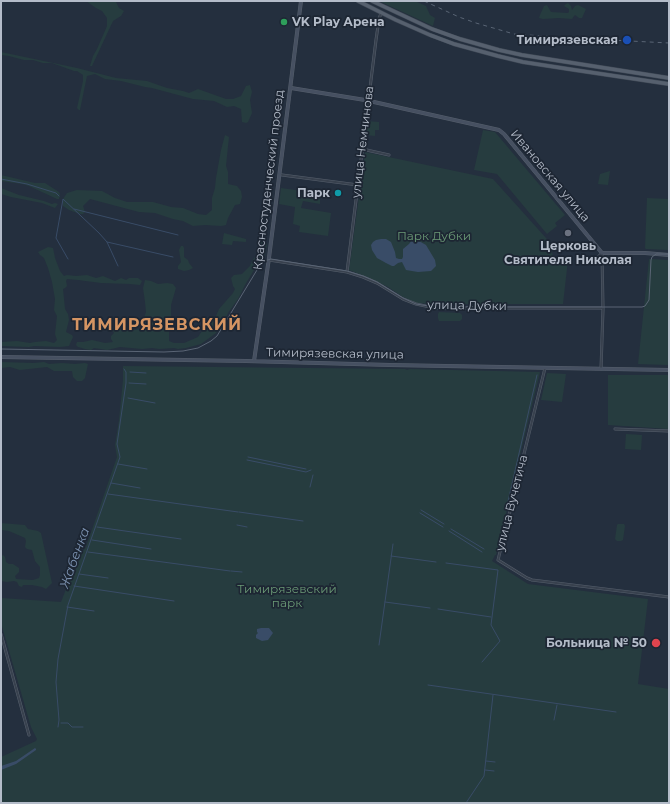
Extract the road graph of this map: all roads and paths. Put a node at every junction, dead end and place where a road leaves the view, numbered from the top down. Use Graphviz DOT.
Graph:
graph roads {
  1 [pos="301,1"];
  2 [pos="358,1"];
  3 [pos="372,1"];
  4 [pos="381,12"];
  5 [pos="669,78"];
  6 [pos="669,84"];
  7 [pos="290,88"];
  8 [pos="368,101"];
  9 [pos="362,149"];
  10 [pos="389,154"];
  11 [pos="282,175"];
  12 [pos="358,185"];
  13 [pos="602,253"];
  14 [pos="669,255"];
  15 [pos="598,258"];
  16 [pos="268,260"];
  17 [pos="347,272"];
  18 [pos="603,308"];
  19 [pos="1,357"];
  20 [pos="254,361"];
  21 [pos="545,367"];
  22 [pos="601,368"];
  23 [pos="669,370"];
  24 [pos="615,428"];
  25 [pos="669,431"];
  26 [pos="669,597"];
  27 [pos="1,634"];
  28 [pos="29,735"];
  1 -- 7 [label="street, Красностуденческий проезд"];
  2 -- 4 [label="main road"];
  3 -- 5 [label="main road"];
  4 -- 6 [label="main road"];
  4 -- 8 [label="street, улица Немчинова"];
  7 -- 8 [label="street, Ивановская улица"];
  7 -- 16 [label="street, Красностуденческий проезд"];
  8 -- 9 [label="street, улица Немчинова"];
  8 -- 13 [label="street, Ивановская улица"];
  9 -- 10 [label="street"];
  9 -- 12 [label="street, улица Немчинова"];
  11 -- 12 [label="street"];
  12 -- 17 [label="street, улица Немчинова"];
  13 -- 14 [label="street"];
  13 -- 15 [label="street"];
  13 -- 18 [label="street"];
  16 -- 17 [label="street, улица Дубки"];
  16 -- 20 [label="street, Красностуденческий проезд"];
  17 -- 18 [label="street, улица Дубки"];
  18 -- 22 [label="street"];
  19 -- 20 [label="street, Тимирязевская улица"];
  20 -- 21 [label="street, Тимирязевская улица"];
  21 -- 22 [label="street, Тимирязевская улица"];
  21 -- 26 [label="street, улица Вучетича"];
  22 -- 23 [label="street, Тимирязевская улица"];
  24 -- 25 [label="street"];
  27 -- 28 [label="street"];
}
